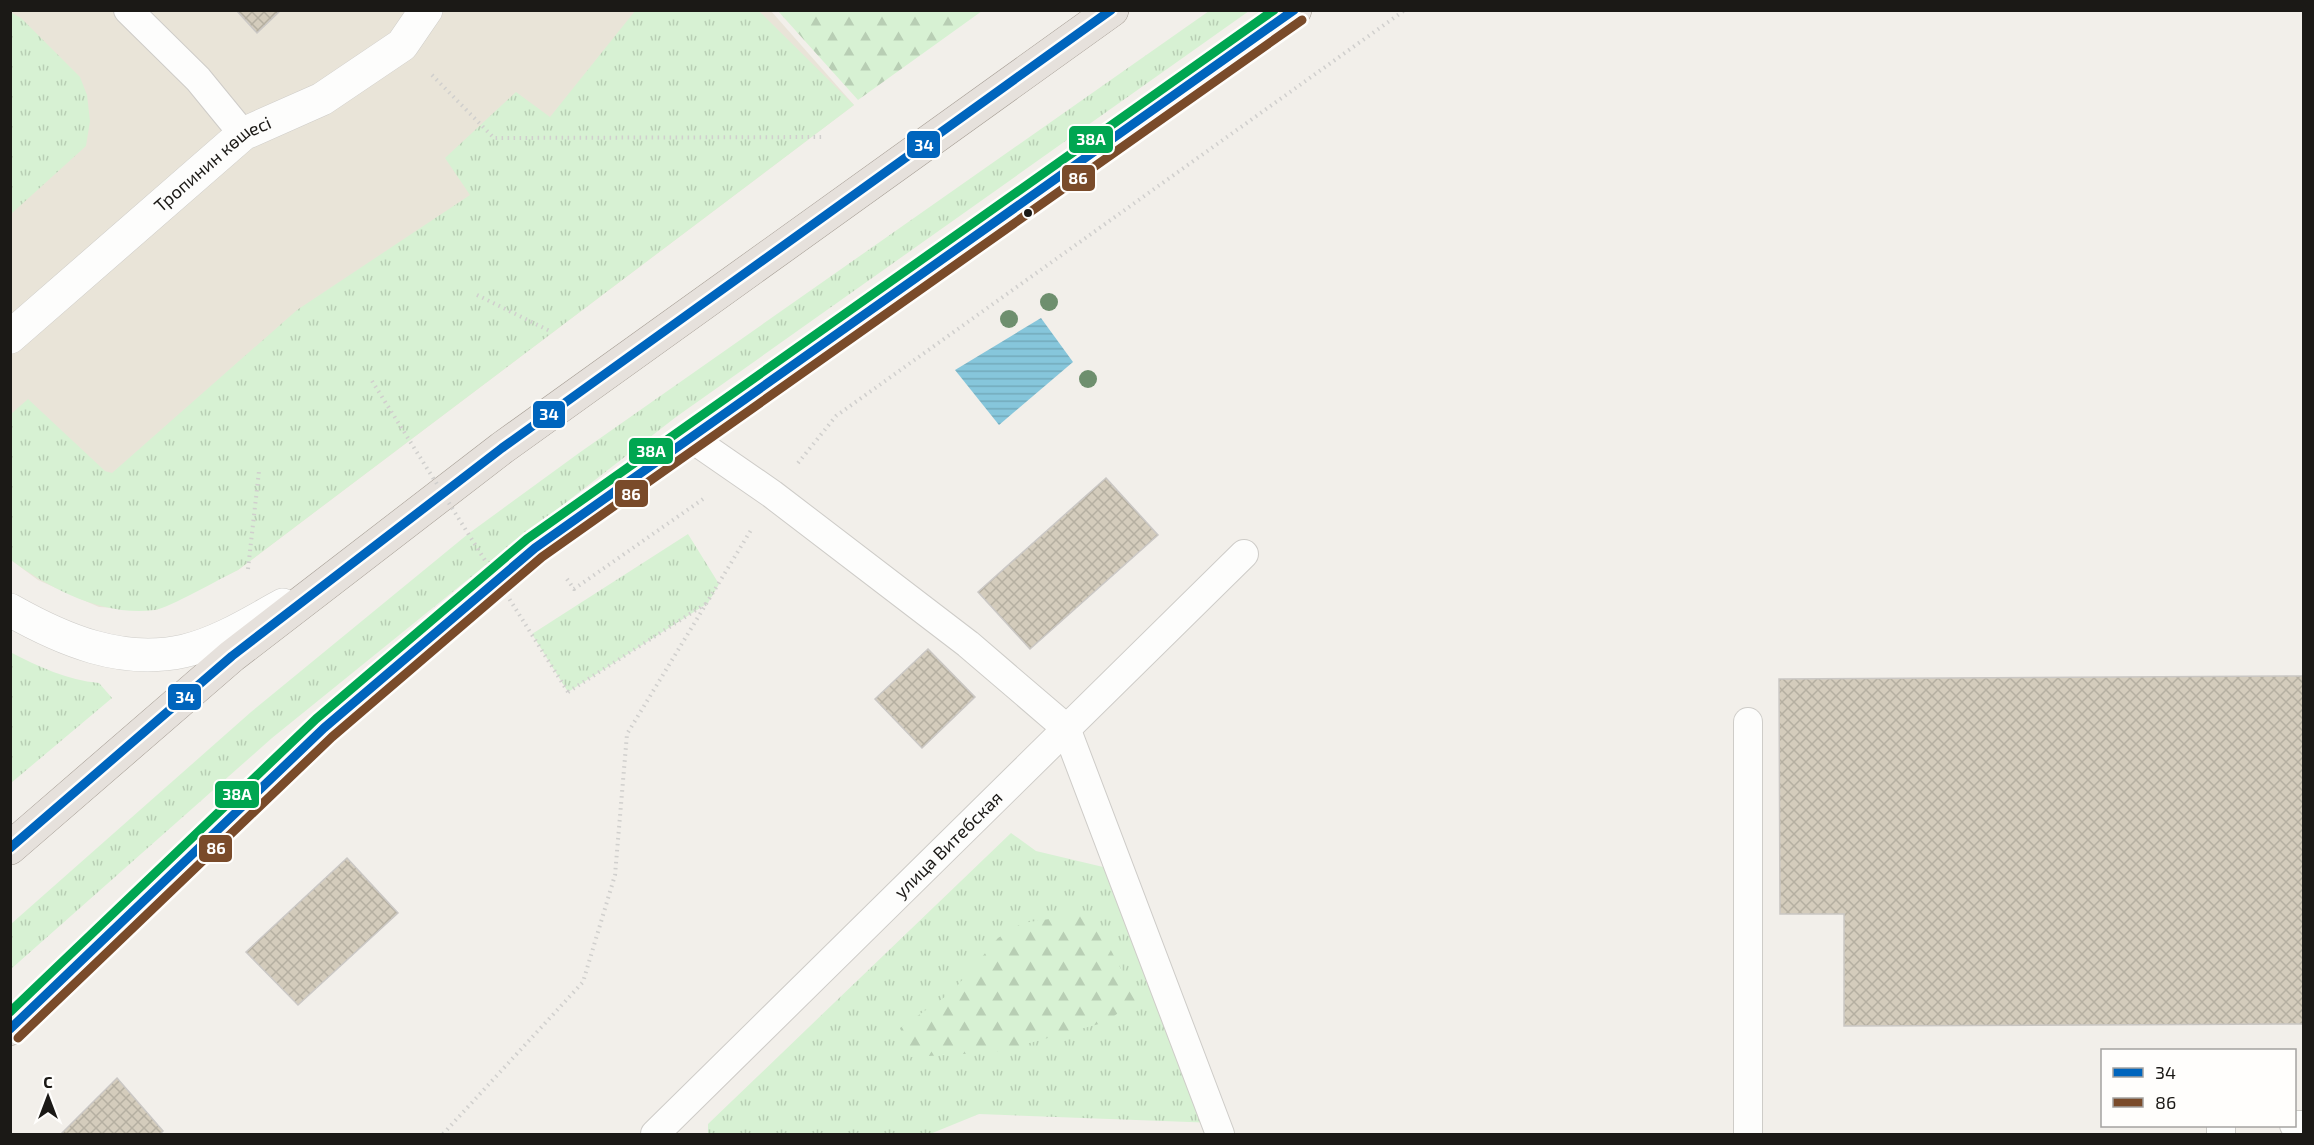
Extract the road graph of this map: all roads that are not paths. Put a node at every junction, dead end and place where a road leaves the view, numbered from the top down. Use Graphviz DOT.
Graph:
graph roads {
  1 [pos="128,10"];
  2 [pos="426,10"];
  3 [pos="1112,10"];
  4 [pos="1296,10"];
  5 [pos="243,134"];
  6 [pos="10,337"];
  7 [pos="691,438"];
  8 [pos="1244,554"];
  9 [pos="327,582"];
  10 [pos="10,610"];
  11 [pos="1748,722"];
  12 [pos="1066,728"];
  13 [pos="10,848"];
  14 [pos="10,1029"];
  15 [pos="655,1134"];
  16 [pos="1220,1134"];
  17 [pos="1748,1134"];
  1 -- 5 [label="lane"];
  2 -- 5 [label="street, Тропинин көшесі"];
  3 -- 9 [label="main road"];
  4 -- 7 [label="main road"];
  5 -- 6 [label="street, Тропинин көшесі"];
  7 -- 12 [label="lane"];
  7 -- 14 [label="main road"];
  8 -- 12 [label="lane, улица Витебская"];
  9 -- 10 [label="street"];
  9 -- 13 [label="main road"];
  11 -- 17 [label="lane"];
  12 -- 15 [label="lane, улица Витебская"];
  12 -- 16 [label="lane"];
}
